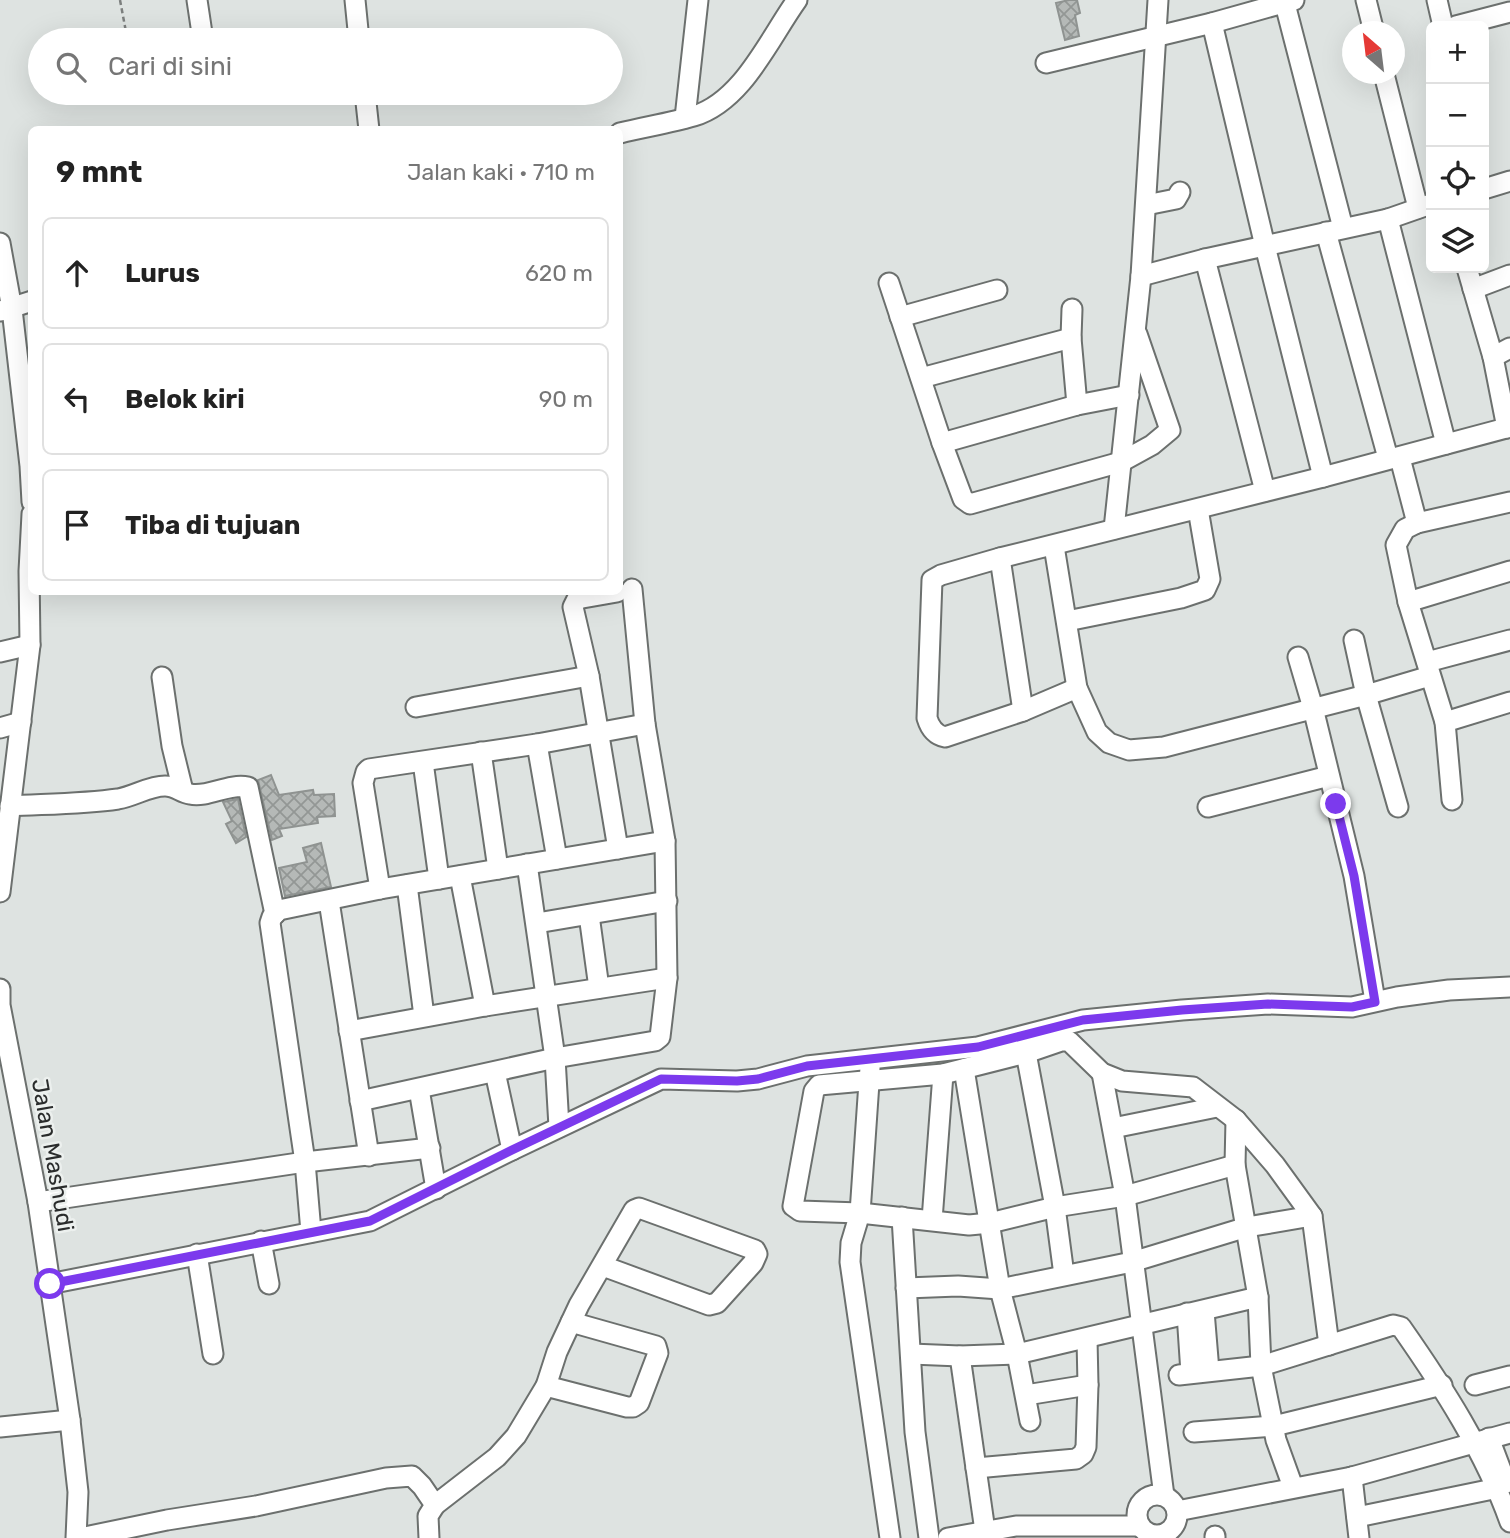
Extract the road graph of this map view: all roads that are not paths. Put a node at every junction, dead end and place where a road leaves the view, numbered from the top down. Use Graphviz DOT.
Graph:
graph roads {
  1 [pos="197,0"];
  2 [pos="355,0"];
  3 [pos="698,0"];
  4 [pos="797,0"];
  5 [pos="1158,0"];
  6 [pos="1366,0"];
  7 [pos="1437,0"];
  8 [pos="1287,1"];
  9 [pos="1508,19"];
  10 [pos="1371,21"];
  11 [pos="1442,21"];
  12 [pos="1489,22"];
  13 [pos="1212,23"];
  14 [pos="201,28"];
  15 [pos="358,28"];
  16 [pos="1155,37"];
  17 [pos="1046,63"];
  18 [pos="1387,84"];
  19 [pos="366,105"];
  20 [pos="685,118"];
  21 [pos="369,126"];
  22 [pos="623,132"];
  23 [pos="1510,181"];
  24 [pos="1489,185"];
  25 [pos="1180,192"];
  26 [pos="1146,205"];
  27 [pos="1425,206"];
  28 [pos="1388,219"];
  29 [pos="1334,230"];
  30 [pos="0,243"];
  31 [pos="1265,246"];
  32 [pos="1205,258"];
  33 [pos="1469,273"];
  34 [pos="1510,275"];
  35 [pos="1141,276"];
  36 [pos="889,283"];
  37 [pos="1474,289"];
  38 [pos="998,290"];
  39 [pos="28,302"];
  40 [pos="1072,309"];
  41 [pos="6,310"];
  42 [pos="900,317"];
  43 [pos="1135,326"];
  44 [pos="1071,338"];
  45 [pos="1501,352"];
  46 [pos="921,379"];
  47 [pos="1129,395"];
  48 [pos="1077,405"];
  49 [pos="1508,427"];
  50 [pos="942,443"];
  51 [pos="1446,444"];
  52 [pos="28,453"];
  53 [pos="1394,458"];
  54 [pos="1121,462"];
  55 [pos="1324,477"];
  56 [pos="1265,491"];
  57 [pos="1510,502"];
  58 [pos="1198,509"];
  59 [pos="1417,523"];
  60 [pos="1114,529"];
  61 [pos="1054,546"];
  62 [pos="1000,558"];
  63 [pos="1510,571"];
  64 [pos="629,589"];
  65 [pos="30,595"];
  66 [pos="598,595"];
  67 [pos="1408,601"];
  68 [pos="1067,621"];
  69 [pos="1354,640"];
  70 [pos="1510,640"];
  71 [pos="30,645"];
  72 [pos="0,652"];
  73 [pos="1298,657"];
  74 [pos="1428,669"];
  75 [pos="162,677"];
  76 [pos="589,677"];
  77 [pos="1077,688"];
  78 [pos="1366,695"];
  79 [pos="1510,702"];
  80 [pos="416,707"];
  81 [pos="1313,708"];
  82 [pos="1023,711"];
  83 [pos="21,722"];
  84 [pos="1445,722"];
  85 [pos="645,724"];
  86 [pos="0,728"];
  87 [pos="597,731"];
  88 [pos="537,744"];
  89 [pos="481,752"];
  90 [pos="423,761"];
  91 [pos="1329,776"];
  92 [pos="183,791"];
  93 [pos="1452,800"];
  94 [pos="10,806"];
  95 [pos="1208,807"];
  96 [pos="1398,807"];
  97 [pos="665,841"];
  98 [pos="618,849"];
  99 [pos="557,859"];
  100 [pos="527,864"];
  101 [pos="498,869"];
  102 [pos="460,876"];
  103 [pos="439,879"];
  104 [pos="407,885"];
  105 [pos="380,889"];
  106 [pos="0,892"];
  107 [pos="329,901"];
  108 [pos="667,901"];
  109 [pos="275,914"];
  110 [pos="589,915"];
  111 [pos="537,923"];
  112 [pos="667,978"];
  113 [pos="1510,987"];
  114 [pos="599,988"];
  115 [pos="0,989"];
  116 [pos="547,996"];
  117 [pos="1375,1002"];
  118 [pos="0,1005"];
  119 [pos="485,1006"];
  120 [pos="424,1016"];
  121 [pos="349,1031"];
  122 [pos="1026,1053"];
  123 [pos="555,1058"];
  124 [pos="869,1060"];
  125 [pos="964,1069"];
  126 [pos="495,1072"];
  127 [pos="1102,1073"];
  128 [pos="943,1074"];
  129 [pos="870,1081"];
  130 [pos="419,1089"];
  131 [pos="360,1101"];
  132 [pos="1217,1107"];
  133 [pos="1236,1120"];
  134 [pos="559,1127"];
  135 [pos="1113,1128"];
  136 [pos="430,1148"];
  137 [pos="512,1150"];
  138 [pos="369,1156"];
  139 [pos="305,1162"];
  140 [pos="1235,1165"];
  141 [pos="436,1189"];
  142 [pos="1125,1196"];
  143 [pos="38,1202"];
  144 [pos="1055,1207"];
  145 [pos="860,1213"];
  146 [pos="1312,1216"];
  147 [pos="902,1217"];
  148 [pos="932,1220"];
  149 [pos="990,1223"];
  150 [pos="1247,1227"];
  151 [pos="311,1232"];
  152 [pos="261,1241"];
  153 [pos="197,1254"];
  154 [pos="1132,1262"];
  155 [pos="603,1266"];
  156 [pos="1064,1275"];
  157 [pos="50,1284"];
  158 [pos="269,1284"];
  159 [pos="906,1288"];
  160 [pos="1000,1289"];
  161 [pos="1258,1297"];
  162 [pos="1196,1312"];
  163 [pos="571,1322"];
  164 [pos="1143,1324"];
  165 [pos="1087,1339"];
  166 [pos="1329,1345"];
  167 [pos="213,1354"];
  168 [pos="911,1354"];
  169 [pos="1017,1354"];
  170 [pos="960,1356"];
  171 [pos="1261,1366"];
  172 [pos="1510,1376"];
  173 [pos="1088,1385"];
  174 [pos="1442,1385"];
  175 [pos="1475,1385"];
  176 [pos="546,1386"];
  177 [pos="1026,1395"];
  178 [pos="70,1420"];
  179 [pos="1030,1421"];
  180 [pos="1274,1426"];
  181 [pos="0,1427"];
  182 [pos="1194,1432"];
  183 [pos="1510,1433"];
  184 [pos="1481,1440"];
  185 [pos="976,1468"];
  186 [pos="1352,1477"];
  187 [pos="1293,1487"];
  188 [pos="1504,1490"];
  189 [pos="429,1497"];
  190 [pos="1171,1503"];
  191 [pos="1357,1517"];
  192 [pos="1510,1522"];
  193 [pos="985,1531"];
  194 [pos="1017,1532"];
  195 [pos="1152,1533"];
  196 [pos="78,1538"];
  197 [pos="429,1538"];
  198 [pos="890,1538"];
  199 [pos="929,1538"];
  200 [pos="948,1538"];
  201 [pos="1359,1538"];
  1 -- 14 [label="street"];
  2 -- 15 [label="street"];
  3 -- 20 [label="street"];
  4 -- 20 [label="street"];
  5 -- 16 [label="street"];
  6 -- 10 [label="street"];
  7 -- 11 [label="street"];
  8 -- 13 [label="street"];
  8 -- 29 [label="street"];
  9 -- 12 [label="street"];
  13 -- 16 [label="street"];
  13 -- 31 [label="street"];
  16 -- 17 [label="street"];
  16 -- 26 [label="street"];
  18 -- 27 [label="street"];
  19 -- 21 [label="street"];
  20 -- 22 [label="street"];
  23 -- 24 [label="street"];
  25 -- 26 [label="street"];
  26 -- 35 [label="street"];
  27 -- 28 [label="street"];
  28 -- 29 [label="street"];
  28 -- 51 [label="street"];
  29 -- 31 [label="street"];
  29 -- 53 [label="street"];
  30 -- 41 [label="street"];
  31 -- 32 [label="street"];
  31 -- 55 [label="street"];
  32 -- 35 [label="street"];
  32 -- 56 [label="street"];
  33 -- 37 [label="street"];
  34 -- 37 [label="street"];
  35 -- 43 [label="street"];
  36 -- 42 [label="street"];
  37 -- 45 [label="street"];
  38 -- 42 [label="street"];
  39 -- 41 [label="street"];
  40 -- 44 [label="street"];
  41 -- 52 [label="street"];
  42 -- 46 [label="street"];
  43 -- 47 [label="street"];
  43 -- 54 [label="street"];
  44 -- 46 [label="street"];
  44 -- 48 [label="street"];
  45 -- 49 [label="street"];
  46 -- 50 [label="street"];
  47 -- 48 [label="street"];
  47 -- 54 [label="street"];
  48 -- 50 [label="street"];
  49 -- 51 [label="street"];
  50 -- 54 [label="street"];
  51 -- 53 [label="street"];
  53 -- 55 [label="street"];
  53 -- 59 [label="street"];
  54 -- 60 [label="street"];
  55 -- 56 [label="street"];
  56 -- 58 [label="street"];
  57 -- 59 [label="street"];
  58 -- 60 [label="street"];
  58 -- 68 [label="street"];
  59 -- 67 [label="street"];
  60 -- 61 [label="street"];
  61 -- 62 [label="street"];
  61 -- 68 [label="street"];
  62 -- 82 [label="street"];
  62 -- 82 [label="street"];
  63 -- 67 [label="street"];
  64 -- 85 [label="street"];
  65 -- 71 [label="street"];
  66 -- 76 [label="street"];
  67 -- 74 [label="street"];
  68 -- 77 [label="street"];
  69 -- 78 [label="street"];
  70 -- 74 [label="street"];
  71 -- 72 [label="street"];
  71 -- 83 [label="street"];
  73 -- 81 [label="street"];
  74 -- 78 [label="street"];
  74 -- 84 [label="street"];
  75 -- 92 [label="street"];
  76 -- 80 [label="street"];
  76 -- 87 [label="street"];
  77 -- 81 [label="street"];
  77 -- 82 [label="street"];
  78 -- 81 [label="street"];
  78 -- 96 [label="street"];
  79 -- 84 [label="street"];
  81 -- 91 [label="street"];
  83 -- 86 [label="street"];
  83 -- 94 [label="street"];
  84 -- 93 [label="street"];
  85 -- 87 [label="street"];
  85 -- 97 [label="street"];
  87 -- 88 [label="street"];
  87 -- 98 [label="street"];
  88 -- 89 [label="street"];
  88 -- 99 [label="street"];
  89 -- 90 [label="street"];
  89 -- 101 [label="street"];
  90 -- 103 [label="street"];
  90 -- 105 [label="street"];
  91 -- 95 [label="street"];
  91 -- 117 [label="street"];
  92 -- 94 [label="street"];
  92 -- 109 [label="street"];
  94 -- 106 [label="street"];
  97 -- 98 [label="street"];
  97 -- 108 [label="street"];
  98 -- 99 [label="street"];
  99 -- 100 [label="street"];
  100 -- 101 [label="street"];
  100 -- 111 [label="street"];
  101 -- 102 [label="street"];
  102 -- 103 [label="street"];
  102 -- 119 [label="street"];
  103 -- 104 [label="street"];
  104 -- 105 [label="street"];
  104 -- 120 [label="street"];
  105 -- 107 [label="street"];
  107 -- 109 [label="street"];
  107 -- 121 [label="street"];
  108 -- 110 [label="street"];
  108 -- 112 [label="street"];
  109 -- 139 [label="street"];
  110 -- 111 [label="street"];
  110 -- 114 [label="street"];
  111 -- 116 [label="street"];
  112 -- 114 [label="street"];
  112 -- 123 [label="street"];
  113 -- 117 [label="street"];
  114 -- 116 [label="street"];
  115 -- 118 [label="street, Jalan Mashudi"];
  116 -- 119 [label="street"];
  116 -- 123 [label="street"];
  117 -- 124 [label="street"];
  118 -- 143 [label="street, Jalan Mashudi"];
  119 -- 120 [label="street"];
  120 -- 121 [label="street"];
  121 -- 131 [label="street"];
  122 -- 125 [label="street"];
  122 -- 127 [label="street"];
  122 -- 144 [label="street"];
  123 -- 126 [label="street"];
  123 -- 134 [label="street"];
  124 -- 129 [label="street"];
  124 -- 134 [label="street"];
  125 -- 128 [label="street"];
  125 -- 149 [label="street"];
  126 -- 130 [label="street"];
  126 -- 137 [label="street"];
  127 -- 132 [label="street"];
  127 -- 135 [label="street"];
  128 -- 129 [label="street"];
  128 -- 148 [label="street"];
  129 -- 145 [label="street"];
  129 -- 145 [label="street"];
  130 -- 131 [label="street"];
  130 -- 136 [label="street"];
  131 -- 138 [label="street"];
  132 -- 133 [label="street"];
  132 -- 135 [label="street"];
  133 -- 140 [label="street"];
  133 -- 146 [label="street"];
  134 -- 137 [label="street"];
  135 -- 142 [label="street"];
  136 -- 138 [label="street"];
  136 -- 141 [label="street"];
  137 -- 141 [label="street"];
  138 -- 139 [label="street"];
  139 -- 143 [label="street"];
  139 -- 151 [label="street"];
  140 -- 142 [label="street"];
  140 -- 150 [label="street"];
  141 -- 151 [label="street"];
  142 -- 144 [label="street"];
  142 -- 154 [label="street"];
  143 -- 157 [label="street, Jalan Mashudi"];
  144 -- 149 [label="street"];
  144 -- 156 [label="street"];
  145 -- 147 [label="street"];
  145 -- 198 [label="street"];
  146 -- 150 [label="street"];
  146 -- 166 [label="street"];
  147 -- 148 [label="street"];
  147 -- 159 [label="street"];
  148 -- 149 [label="street"];
  149 -- 160 [label="street"];
  150 -- 154 [label="street"];
  150 -- 161 [label="street"];
  151 -- 152 [label="street"];
  152 -- 153 [label="street"];
  152 -- 158 [label="street"];
  153 -- 157 [label="street"];
  153 -- 167 [label="street"];
  154 -- 156 [label="street"];
  154 -- 164 [label="street"];
  155 -- 155 [label="street"];
  155 -- 163 [label="street"];
  156 -- 160 [label="street"];
  157 -- 178 [label="street, Jalan Mashudi"];
  159 -- 160 [label="street"];
  159 -- 168 [label="street"];
  160 -- 169 [label="street"];
  161 -- 162 [label="street"];
  161 -- 171 [label="street"];
  162 -- 164 [label="street"];
  162 -- 171 [label="street"];
  163 -- 176 [label="street"];
  163 -- 176 [label="street"];
  164 -- 165 [label="street"];
  164 -- 190 [label="street"];
  165 -- 169 [label="street"];
  165 -- 173 [label="street"];
  166 -- 171 [label="street"];
  166 -- 174 [label="street"];
  168 -- 170 [label="street"];
  168 -- 199 [label="street"];
  169 -- 170 [label="street"];
  169 -- 177 [label="street"];
  170 -- 185 [label="street"];
  171 -- 180 [label="street"];
  172 -- 175 [label="street"];
  173 -- 177 [label="street"];
  173 -- 185 [label="street"];
  174 -- 180 [label="street"];
  174 -- 184 [label="street"];
  176 -- 189 [label="street"];
  177 -- 179 [label="street"];
  178 -- 181 [label="street"];
  178 -- 196 [label="street, Jalan Mashudi"];
  180 -- 182 [label="street"];
  180 -- 187 [label="street"];
  183 -- 184 [label="street"];
  184 -- 186 [label="street"];
  184 -- 188 [label="street"];
  185 -- 193 [label="street"];
  186 -- 187 [label="street"];
  186 -- 191 [label="street"];
  187 -- 190 [label="street"];
  188 -- 191 [label="street"];
  188 -- 192 [label="street"];
  189 -- 196 [label="street"];
  189 -- 197 [label="street"];
  190 -- 195 [label="street"];
  190 -- 195 [label="street"];
  191 -- 201 [label="street"];
  193 -- 194 [label="street"];
  193 -- 200 [label="street"];
  194 -- 195 [label="street"];
}
